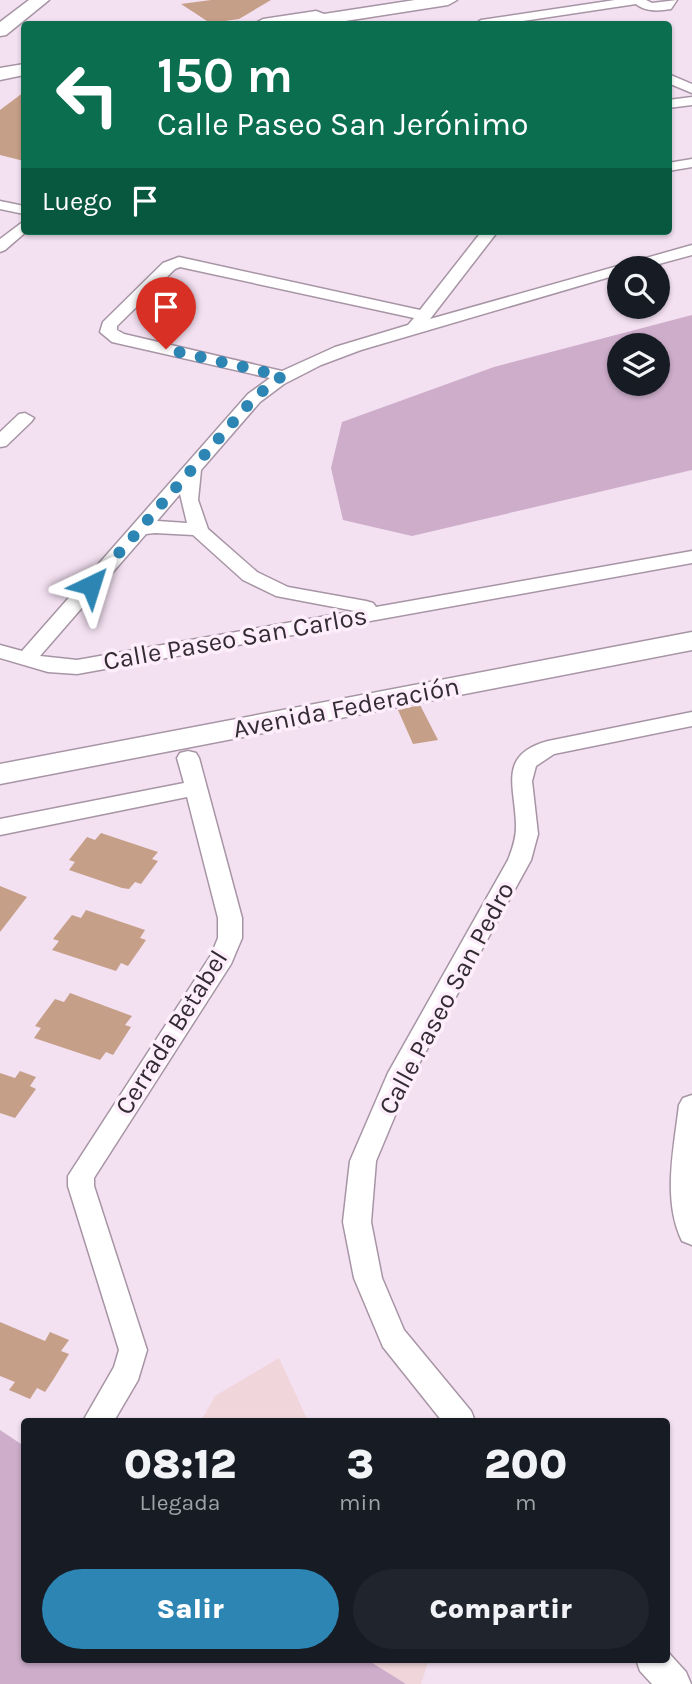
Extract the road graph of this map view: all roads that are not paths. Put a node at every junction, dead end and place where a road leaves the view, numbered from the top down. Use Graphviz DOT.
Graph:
graph roads {
  1 [pos="40,0"];
  2 [pos="60,0"];
  3 [pos="411,0"];
  4 [pos="448,0"];
  5 [pos="640,0"];
  6 [pos="670,0"];
  7 [pos="656,8"];
  8 [pos="33,21"];
  9 [pos="282,21"];
  10 [pos="315,21"];
  11 [pos="501,21"];
  12 [pos="647,21"];
  13 [pos="21,30"];
  14 [pos="0,31"];
  15 [pos="0,46"];
  16 [pos="21,64"];
  17 [pos="0,67"];
  18 [pos="21,70"];
  19 [pos="0,74"];
  20 [pos="672,80"];
  21 [pos="692,89"];
  22 [pos="692,101"];
  23 [pos="672,104"];
  24 [pos="692,163"];
  25 [pos="672,166"];
  26 [pos="0,205"];
  27 [pos="21,209"];
  28 [pos="21,229"];
  29 [pos="488,235"];
  30 [pos="0,247"];
  31 [pos="692,250"];
  32 [pos="670,256"];
  33 [pos="607,272"];
  34 [pos="419,321"];
  35 [pos="282,376"];
  36 [pos="25,418"];
  37 [pos="0,442"];
  38 [pos="192,469"];
  39 [pos="140,529"];
  40 [pos="200,531"];
  41 [pos="692,557"];
  42 [pos="283,592"];
  43 [pos="394,610"];
  44 [pos="274,630"];
  45 [pos="692,641"];
  46 [pos="0,651"];
  47 [pos="26,659"];
  48 [pos="77,667"];
  49 [pos="692,719"];
  50 [pos="188,758"];
  51 [pos="0,774"];
  52 [pos="196,788"];
  53 [pos="0,827"];
  54 [pos="692,1105"];
  55 [pos="81,1176"];
  56 [pos="692,1233"];
  57 [pos="100,1418"];
  58 [pos="458,1418"];
  59 [pos="656,1663"];
  60 [pos="674,1684"];
  1 -- 14 [label="main road"];
  2 -- 8 [label="main road"];
  3 -- 9 [label="main road"];
  4 -- 10 [label="main road"];
  5 -- 7 [label="street"];
  5 -- 11 [label="street"];
  6 -- 7 [label="street"];
  7 -- 12 [label="street"];
  13 -- 15 [label="main road"];
  16 -- 17 [label="main road"];
  18 -- 19 [label="main road"];
  20 -- 21 [label="street"];
  22 -- 23 [label="street"];
  24 -- 25 [label="street"];
  26 -- 27 [label="street"];
  28 -- 30 [label="street"];
  29 -- 34 [label="street"];
  31 -- 32 [label="street"];
  33 -- 34 [label="street"];
  34 -- 35 [label="street"];
  34 -- 35 [label="street"];
  35 -- 38 [label="street"];
  36 -- 37 [label="street"];
  38 -- 39 [label="street"];
  38 -- 40 [label="street, Calle Paseo San Carlos"];
  39 -- 40 [label="street"];
  39 -- 47 [label="street"];
  40 -- 42 [label="street, Calle Paseo San Carlos"];
  41 -- 43 [label="street, Calle Paseo San Carlos"];
  42 -- 43 [label="street, Calle Paseo San Carlos"];
  42 -- 44 [label="street"];
  43 -- 44 [label="street, Calle Paseo San Carlos"];
  44 -- 48 [label="street, Calle Paseo San Carlos"];
  45 -- 51 [label="main road, Avenida Federación"];
  46 -- 47 [label="street"];
  47 -- 48 [label="street"];
  49 -- 58 [label="street, Calle Paseo San Pedro"];
  50 -- 52 [label="street, Cerrada Betabel"];
  52 -- 53 [label="street"];
  52 -- 55 [label="street, Cerrada Betabel"];
  54 -- 56 [label="street"];
  55 -- 57 [label="street"];
  59 -- 60 [label="street"];
}
